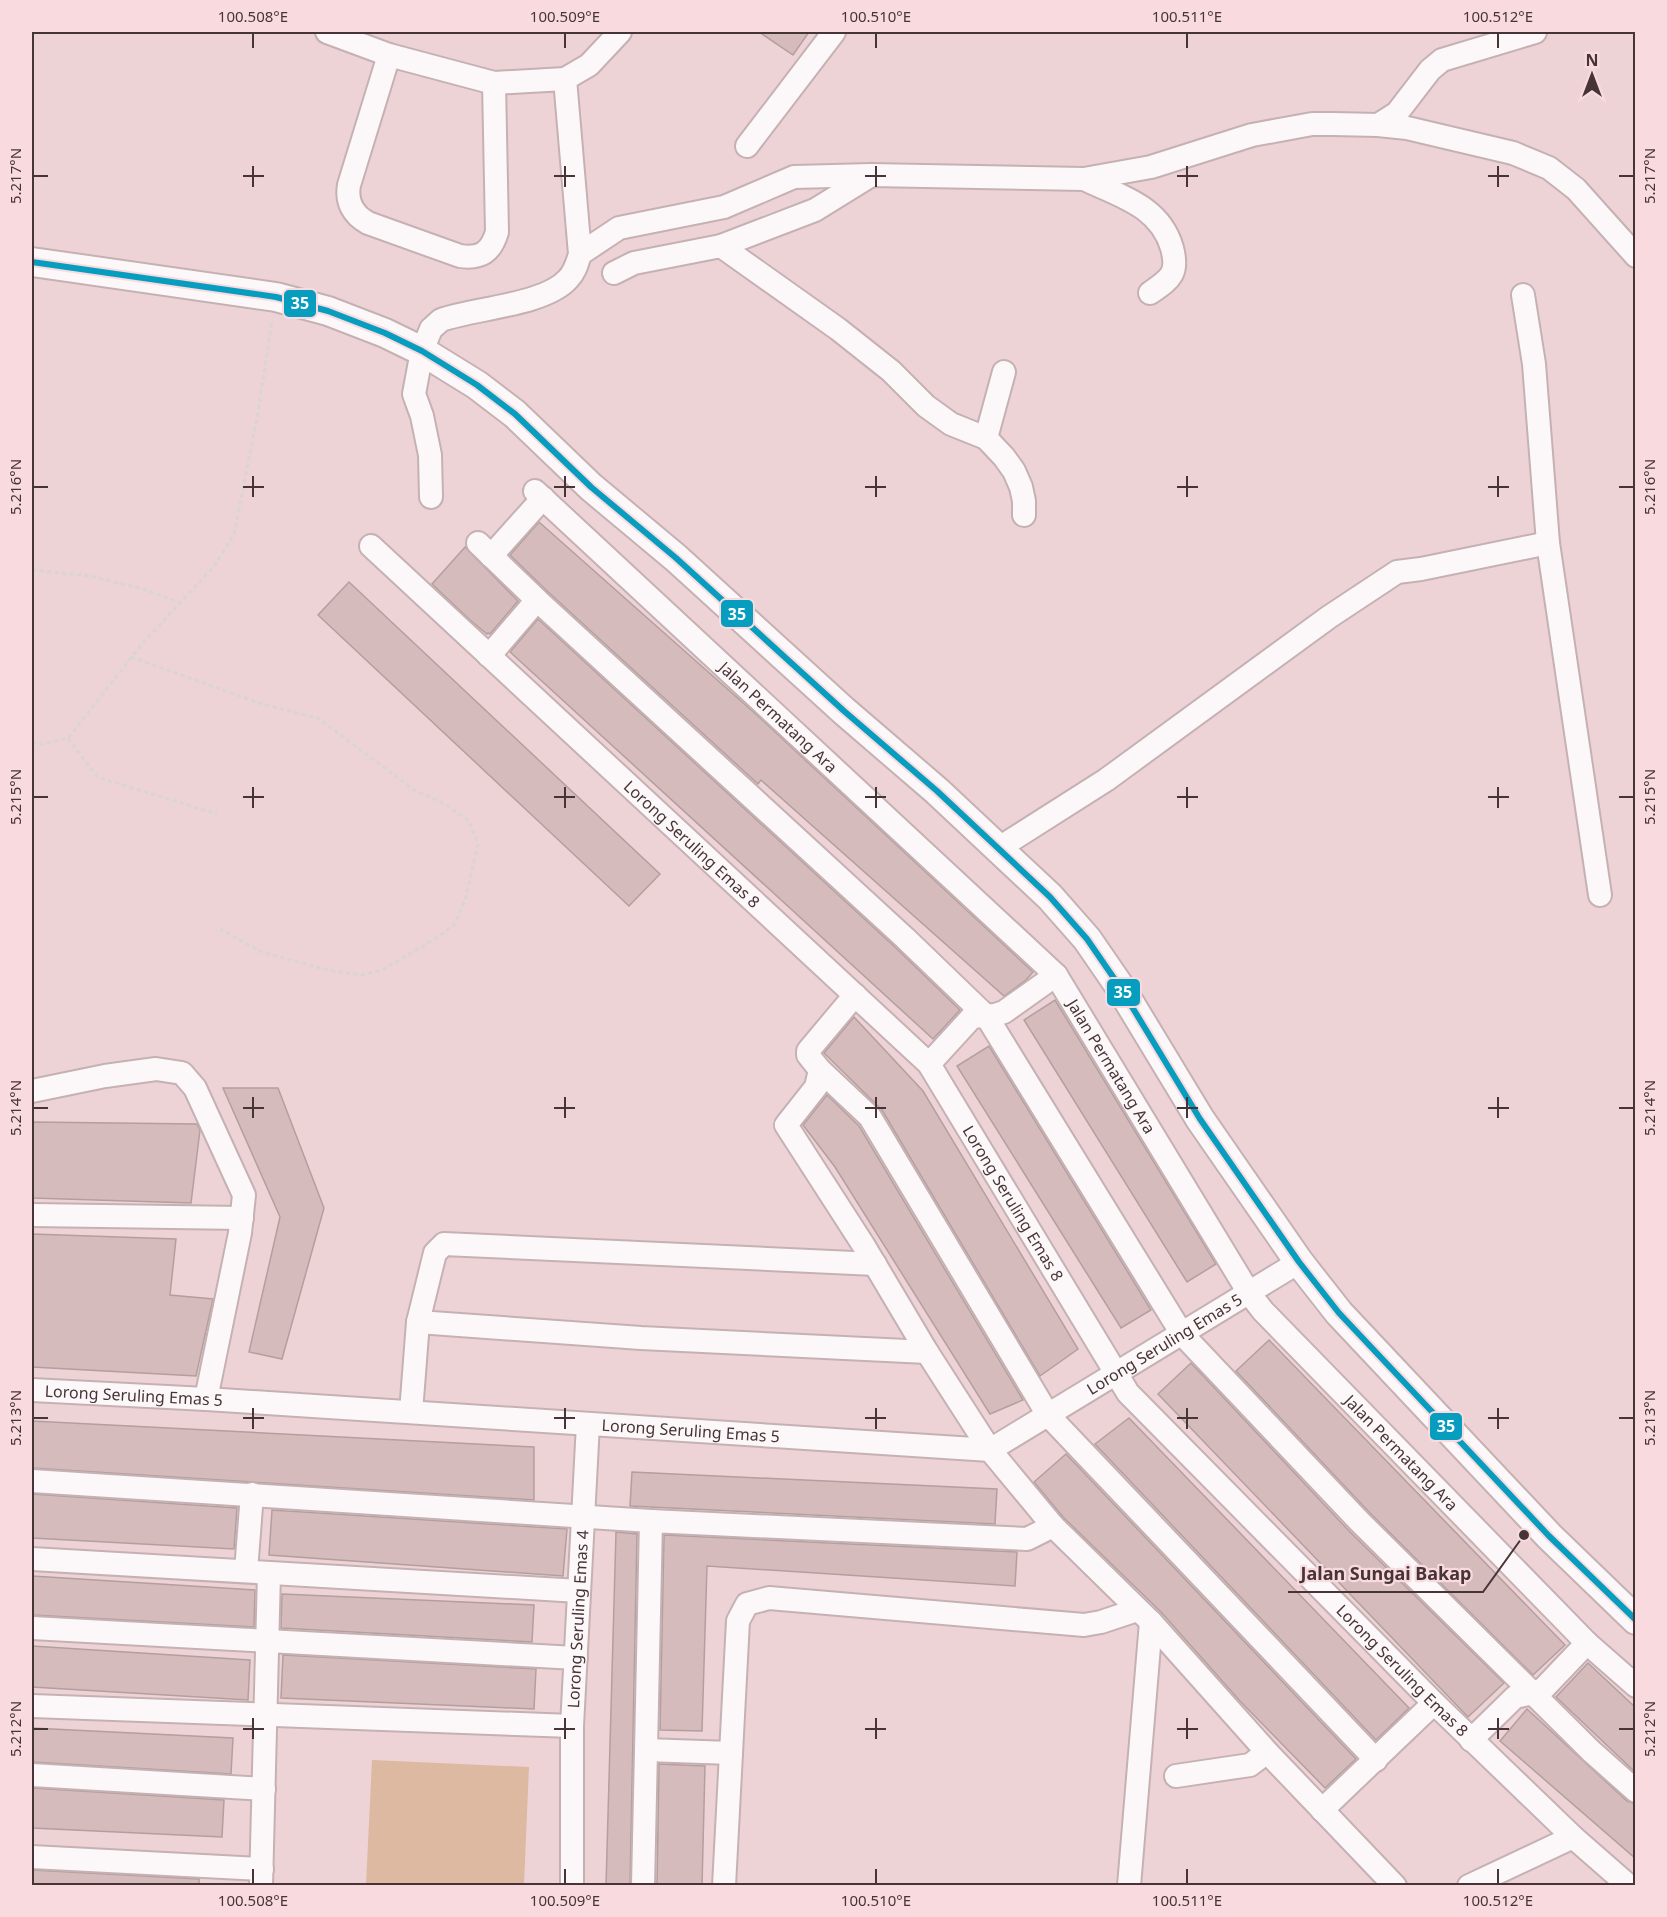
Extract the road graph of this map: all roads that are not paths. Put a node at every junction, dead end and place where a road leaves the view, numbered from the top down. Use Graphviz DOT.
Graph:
graph roads {
  1 [pos="327,32"];
  2 [pos="620,32"];
  3 [pos="834,32"];
  4 [pos="1535,32"];
  5 [pos="388,55"];
  6 [pos="565,79"];
  7 [pos="494,83"];
  8 [pos="1378,125"];
  9 [pos="747,146"];
  10 [pos="871,175"];
  11 [pos="1084,179"];
  12 [pos="721,246"];
  13 [pos="580,254"];
  14 [pos="1635,256"];
  15 [pos="32,262"];
  16 [pos="614,273"];
  17 [pos="1150,293"];
  18 [pos="1523,295"];
  19 [pos="422,351"];
  20 [pos="1004,372"];
  21 [pos="986,438"];
  22 [pos="431,497"];
  23 [pos="1024,515"];
  24 [pos="1548,543"];
  25 [pos="371,546"];
  26 [pos="537,600"];
  27 [pos="489,656"];
  28 [pos="999,849"];
  29 [pos="1600,895"];
  30 [pos="1056,975"];
  31 [pos="855,995"];
  32 [pos="987,1017"];
  33 [pos="929,1064"];
  34 [pos="820,1070"];
  35 [pos="32,1091"];
  36 [pos="32,1215"];
  37 [pos="242,1218"];
  38 [pos="1299,1262"];
  39 [pos="875,1264"];
  40 [pos="1249,1293"];
  41 [pos="418,1322"];
  42 [pos="1182,1334"];
  43 [pos="927,1352"];
  44 [pos="1116,1373"];
  45 [pos="32,1390"];
  46 [pos="206,1399"];
  47 [pos="411,1412"];
  48 [pos="1048,1415"];
  49 [pos="588,1424"];
  50 [pos="990,1450"];
  51 [pos="32,1481"];
  52 [pos="252,1494"];
  53 [pos="583,1517"];
  54 [pos="651,1521"];
  55 [pos="1053,1526"];
  56 [pos="32,1559"];
  57 [pos="246,1571"];
  58 [pos="269,1573"];
  59 [pos="579,1591"];
  60 [pos="1144,1616"];
  61 [pos="1635,1620"];
  62 [pos="32,1628"];
  63 [pos="267,1641"];
  64 [pos="1587,1642"];
  65 [pos="576,1658"];
  66 [pos="1635,1686"];
  67 [pos="1531,1693"];
  68 [pos="1434,1703"];
  69 [pos="32,1706"];
  70 [pos="266,1714"];
  71 [pos="572,1726"];
  72 [pos="1472,1740"];
  73 [pos="646,1750"];
  74 [pos="1267,1752"];
  75 [pos="731,1753"];
  76 [pos="1376,1760"];
  77 [pos="32,1775"];
  78 [pos="1176,1776"];
  79 [pos="264,1789"];
  80 [pos="1635,1791"];
  81 [pos="1322,1810"];
  82 [pos="1573,1837"];
  83 [pos="32,1857"];
  84 [pos="262,1877"];
  85 [pos="572,1886"];
  86 [pos="643,1886"];
  87 [pos="724,1886"];
  88 [pos="1129,1886"];
  89 [pos="1395,1886"];
  90 [pos="1469,1886"];
  91 [pos="1629,1886"];
  1 -- 5 [label="street"];
  2 -- 6 [label="street"];
  3 -- 9 [label="street"];
  4 -- 8 [label="street"];
  5 -- 7 [label="street"];
  5 -- 7 [label="street"];
  6 -- 7 [label="street"];
  6 -- 13 [label="street"];
  8 -- 11 [label="street"];
  8 -- 14 [label="street"];
  10 -- 11 [label="street"];
  10 -- 12 [label="street"];
  10 -- 13 [label="street"];
  11 -- 17 [label="street"];
  12 -- 16 [label="street"];
  12 -- 21 [label="street"];
  13 -- 19 [label="street"];
  15 -- 19 [label="main road"];
  18 -- 24 [label="street"];
  19 -- 22 [label="street"];
  19 -- 28 [label="main road"];
  20 -- 21 [label="street"];
  21 -- 23 [label="street"];
  24 -- 28 [label="street"];
  24 -- 29 [label="street"];
  25 -- 27 [label="street, Lorong Seruling Emas 8"];
  26 -- 27 [label="street"];
  26 -- 30 [label="street, Jalan Permatang Ara"];
  26 -- 32 [label="street"];
  27 -- 31 [label="street, Lorong Seruling Emas 8"];
  28 -- 38 [label="main road"];
  30 -- 32 [label="street"];
  30 -- 40 [label="street, Jalan Permatang Ara"];
  31 -- 33 [label="street, Lorong Seruling Emas 8"];
  31 -- 34 [label="street"];
  32 -- 33 [label="street"];
  32 -- 42 [label="street"];
  33 -- 44 [label="street, Lorong Seruling Emas 8"];
  34 -- 39 [label="street"];
  34 -- 48 [label="street"];
  35 -- 37 [label="street"];
  36 -- 37 [label="street"];
  37 -- 46 [label="street"];
  38 -- 40 [label="street, Lorong Seruling Emas 5"];
  38 -- 61 [label="main road"];
  39 -- 41 [label="street"];
  39 -- 43 [label="street"];
  40 -- 42 [label="street, Lorong Seruling Emas 5"];
  40 -- 64 [label="street, Jalan Permatang Ara"];
  41 -- 43 [label="street"];
  41 -- 47 [label="street"];
  42 -- 44 [label="street, Lorong Seruling Emas 5"];
  42 -- 67 [label="street"];
  43 -- 50 [label="street"];
  44 -- 48 [label="street, Lorong Seruling Emas 5"];
  44 -- 68 [label="street, Lorong Seruling Emas 8"];
  45 -- 46 [label="street, Lorong Seruling Emas 5"];
  46 -- 47 [label="street, Lorong Seruling Emas 5"];
  47 -- 49 [label="street, Lorong Seruling Emas 5"];
  48 -- 50 [label="street, Lorong Seruling Emas 5"];
  48 -- 76 [label="street"];
  49 -- 50 [label="street, Lorong Seruling Emas 5"];
  49 -- 53 [label="street, Lorong Seruling Emas 4"];
  50 -- 55 [label="street"];
  51 -- 52 [label="street"];
  52 -- 53 [label="street"];
  52 -- 57 [label="street"];
  53 -- 54 [label="street"];
  53 -- 59 [label="street, Lorong Seruling Emas 4"];
  54 -- 55 [label="street"];
  54 -- 73 [label="street"];
  55 -- 60 [label="street"];
  56 -- 57 [label="street"];
  57 -- 58 [label="street"];
  58 -- 59 [label="street"];
  58 -- 63 [label="street"];
  59 -- 65 [label="street, Lorong Seruling Emas 4"];
  60 -- 74 [label="street"];
  60 -- 75 [label="street"];
  60 -- 88 [label="street"];
  62 -- 63 [label="street"];
  63 -- 65 [label="street"];
  63 -- 70 [label="street"];
  64 -- 66 [label="street, Jalan Permatang Ara"];
  64 -- 67 [label="street"];
  65 -- 71 [label="street, Lorong Seruling Emas 4"];
  67 -- 72 [label="street"];
  67 -- 80 [label="street"];
  68 -- 72 [label="street, Lorong Seruling Emas 8"];
  68 -- 76 [label="street"];
  69 -- 70 [label="street"];
  70 -- 71 [label="street"];
  70 -- 79 [label="street"];
  71 -- 85 [label="street, Lorong Seruling Emas 4"];
  72 -- 82 [label="street, Lorong Seruling Emas 8"];
  73 -- 75 [label="street"];
  73 -- 86 [label="street"];
  74 -- 78 [label="street"];
  74 -- 81 [label="street"];
  75 -- 87 [label="street"];
  76 -- 81 [label="street"];
  77 -- 79 [label="street"];
  79 -- 84 [label="street"];
  81 -- 89 [label="street"];
  82 -- 90 [label="street"];
  82 -- 91 [label="street, Lorong Seruling Emas 8"];
  83 -- 84 [label="street"];
}
